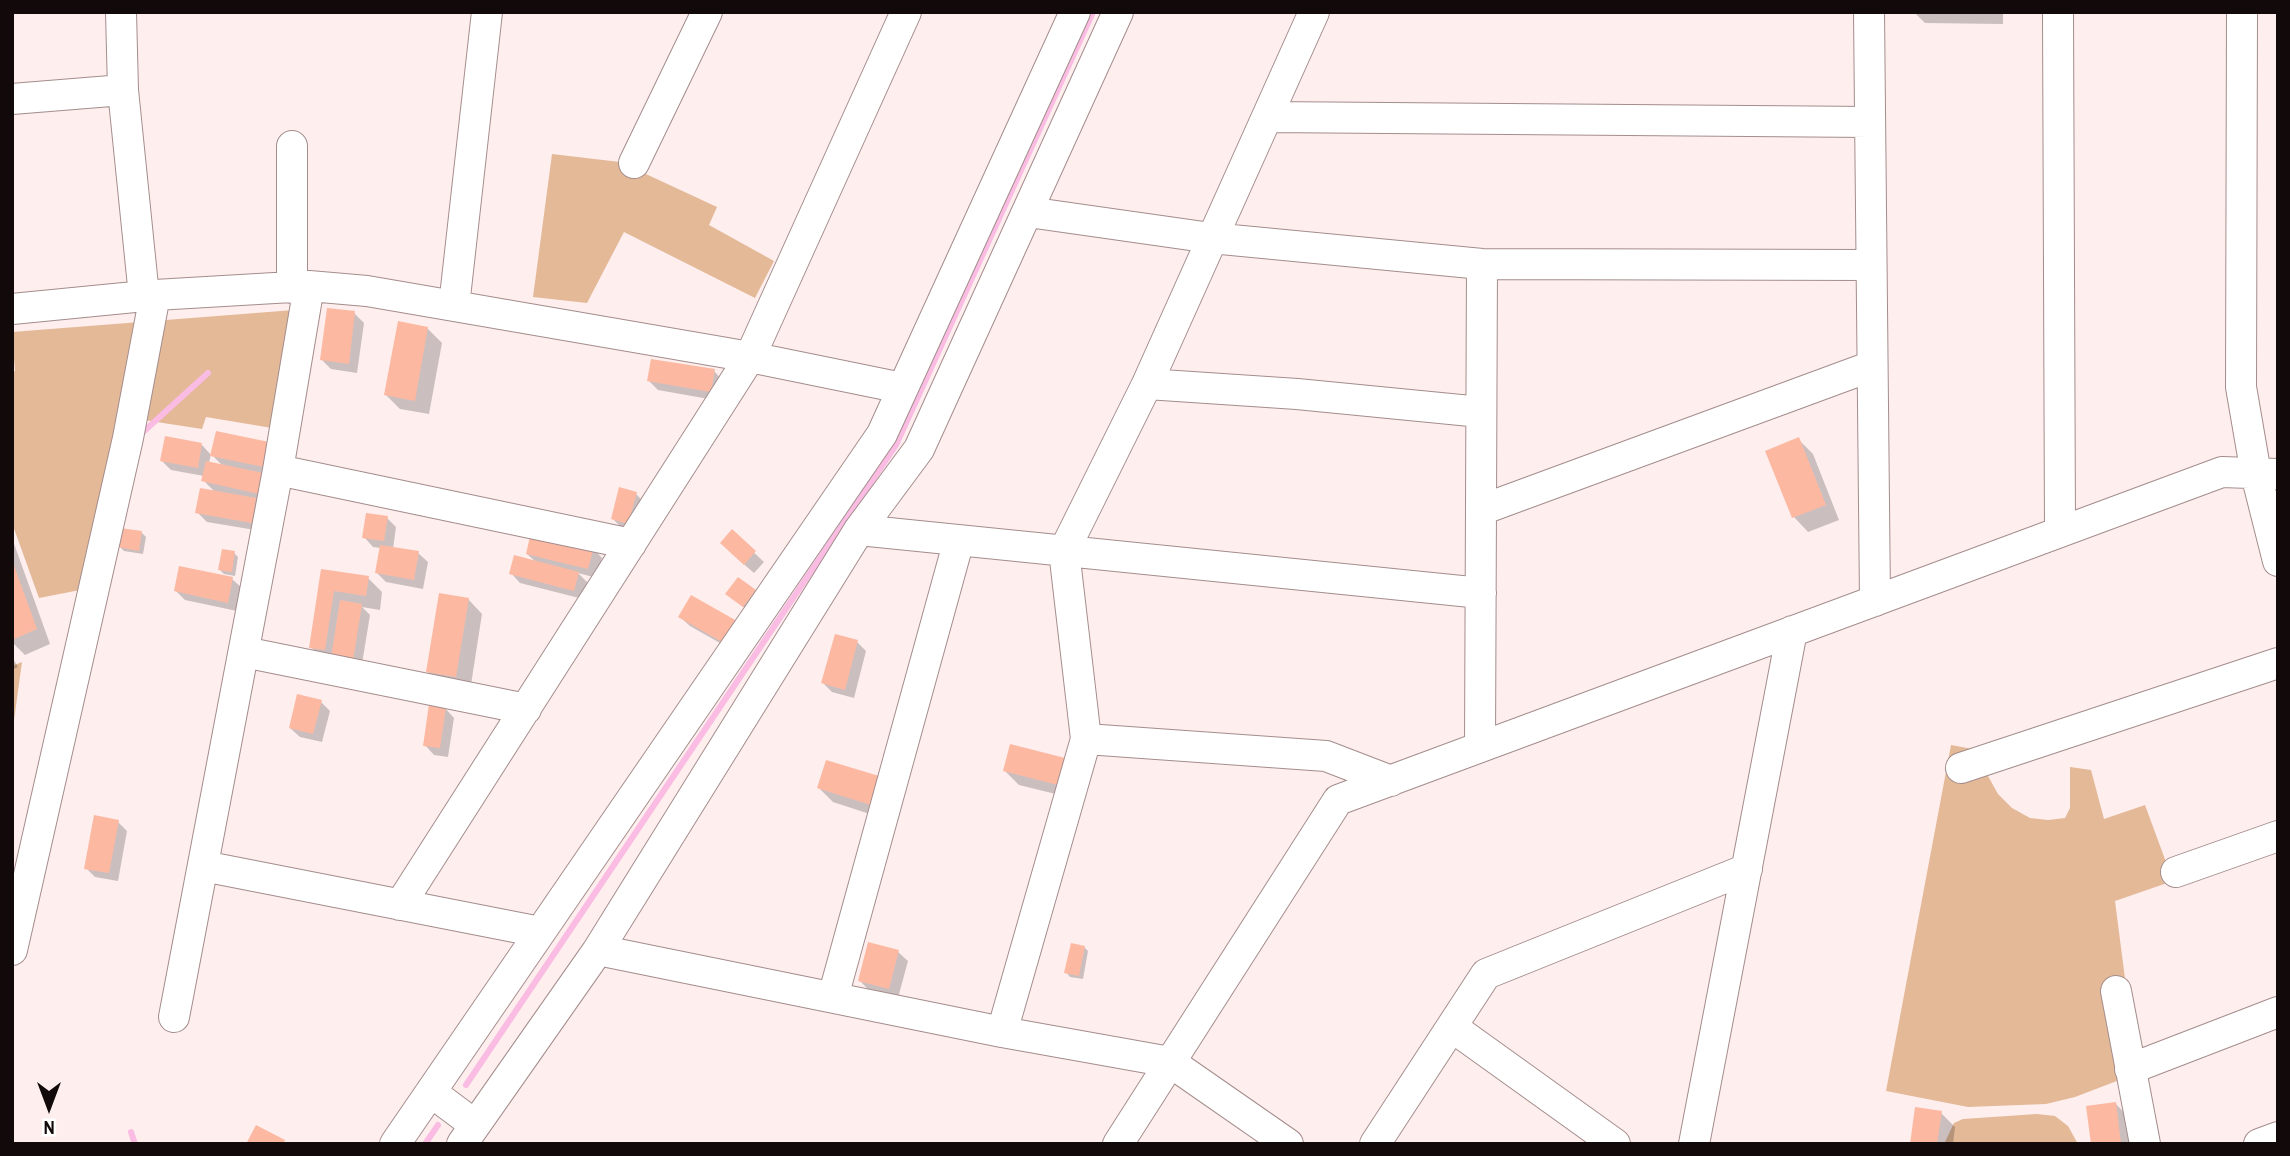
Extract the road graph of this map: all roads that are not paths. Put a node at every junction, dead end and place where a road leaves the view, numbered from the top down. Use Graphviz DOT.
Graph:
graph roads {
  1 [pos="121,12"];
  2 [pos="487,12"];
  3 [pos="707,12"];
  4 [pos="906,12"];
  5 [pos="1075,12"];
  6 [pos="1118,12"];
  7 [pos="1314,12"];
  8 [pos="1869,12"];
  9 [pos="2058,12"];
  10 [pos="2242,12"];
  11 [pos="124,90"];
  12 [pos="12,99"];
  13 [pos="1267,117"];
  14 [pos="1870,122"];
  15 [pos="292,146"];
  16 [pos="634,163"];
  17 [pos="1028,212"];
  18 [pos="1211,238"];
  19 [pos="1482,264"];
  20 [pos="1871,265"];
  21 [pos="300,287"];
  22 [pos="150,296"];
  23 [pos="454,306"];
  24 [pos="12,309"];
  25 [pos="750,358"];
  26 [pos="1872,366"];
  27 [pos="1147,384"];
  28 [pos="902,388"];
  29 [pos="1481,412"];
  30 [pos="278,470"];
  31 [pos="2267,474"];
  32 [pos="1481,510"];
  33 [pos="859,530"];
  34 [pos="2060,532"];
  35 [pos="959,540"];
  36 [pos="631,544"];
  37 [pos="1064,551"];
  38 [pos="2278,561"];
  39 [pos="1481,593"];
  40 [pos="1875,601"];
  41 [pos="1793,631"];
  42 [pos="243,652"];
  43 [pos="2278,663"];
  44 [pos="526,709"];
  45 [pos="1086,739"];
  46 [pos="1480,746"];
  47 [pos="1961,768"];
  48 [pos="1391,781"];
  49 [pos="2278,836"];
  50 [pos="203,866"];
  51 [pos="1747,869"];
  52 [pos="2176,872"];
  53 [pos="400,905"];
  54 [pos="540,932"];
  55 [pos="12,950"];
  56 [pos="598,950"];
  57 [pos="2116,991"];
  58 [pos="833,997"];
  59 [pos="2278,1012"];
  60 [pos="174,1017"];
  61 [pos="1452,1027"];
  62 [pos="1002,1032"];
  63 [pos="1170,1062"];
  64 [pos="2130,1069"];
  65 [pos="431,1092"];
  66 [pos="468,1135"];
  67 [pos="2278,1137"];
  68 [pos="395,1144"];
  69 [pos="1118,1144"];
  70 [pos="1288,1144"];
  71 [pos="1375,1144"];
  72 [pos="1615,1144"];
  73 [pos="1694,1144"];
  74 [pos="2145,1144"];
  75 [pos="2259,1144"];
  1 -- 11 [label="street"];
  2 -- 23 [label="street"];
  3 -- 16 [label="street"];
  4 -- 25 [label="street"];
  5 -- 28 [label="street"];
  6 -- 17 [label="street"];
  7 -- 13 [label="street"];
  8 -- 14 [label="street"];
  9 -- 34 [label="street"];
  10 -- 31 [label="street"];
  11 -- 12 [label="street"];
  11 -- 22 [label="street"];
  13 -- 14 [label="street"];
  13 -- 18 [label="street"];
  14 -- 20 [label="street"];
  15 -- 21 [label="street"];
  17 -- 18 [label="street"];
  17 -- 33 [label="street"];
  18 -- 19 [label="street"];
  18 -- 27 [label="street"];
  19 -- 20 [label="street"];
  19 -- 29 [label="street"];
  20 -- 26 [label="street"];
  21 -- 22 [label="street"];
  21 -- 23 [label="street"];
  21 -- 30 [label="street"];
  22 -- 24 [label="street"];
  22 -- 55 [label="street"];
  23 -- 25 [label="street"];
  25 -- 28 [label="street"];
  25 -- 36 [label="street"];
  26 -- 32 [label="street"];
  26 -- 40 [label="street"];
  27 -- 29 [label="street"];
  27 -- 37 [label="street"];
  28 -- 54 [label="street"];
  29 -- 32 [label="street"];
  30 -- 36 [label="street"];
  30 -- 42 [label="street"];
  31 -- 34 [label="street"];
  31 -- 38 [label="street"];
  32 -- 39 [label="street"];
  33 -- 35 [label="street"];
  33 -- 56 [label="street"];
  34 -- 40 [label="street"];
  35 -- 37 [label="street"];
  35 -- 58 [label="street"];
  36 -- 44 [label="street"];
  37 -- 39 [label="street"];
  37 -- 45 [label="street"];
  39 -- 46 [label="street"];
  40 -- 41 [label="street"];
  41 -- 46 [label="street"];
  41 -- 51 [label="street"];
  42 -- 44 [label="street"];
  42 -- 50 [label="street"];
  43 -- 47 [label="street"];
  44 -- 53 [label="street"];
  45 -- 48 [label="street"];
  45 -- 62 [label="street"];
  46 -- 48 [label="street"];
  48 -- 63 [label="street"];
  49 -- 52 [label="street"];
  50 -- 53 [label="street"];
  50 -- 60 [label="street"];
  51 -- 61 [label="street"];
  51 -- 73 [label="street"];
  53 -- 54 [label="street"];
  54 -- 65 [label="street"];
  56 -- 58 [label="street"];
  56 -- 66 [label="street"];
  57 -- 64 [label="street"];
  58 -- 62 [label="street"];
  59 -- 64 [label="street"];
  61 -- 71 [label="street"];
  61 -- 72 [label="street"];
  62 -- 63 [label="street"];
  63 -- 69 [label="street"];
  63 -- 70 [label="street"];
  64 -- 74 [label="street"];
  65 -- 66 [label="street"];
  65 -- 68 [label="street"];
  67 -- 75 [label="street"];
}
